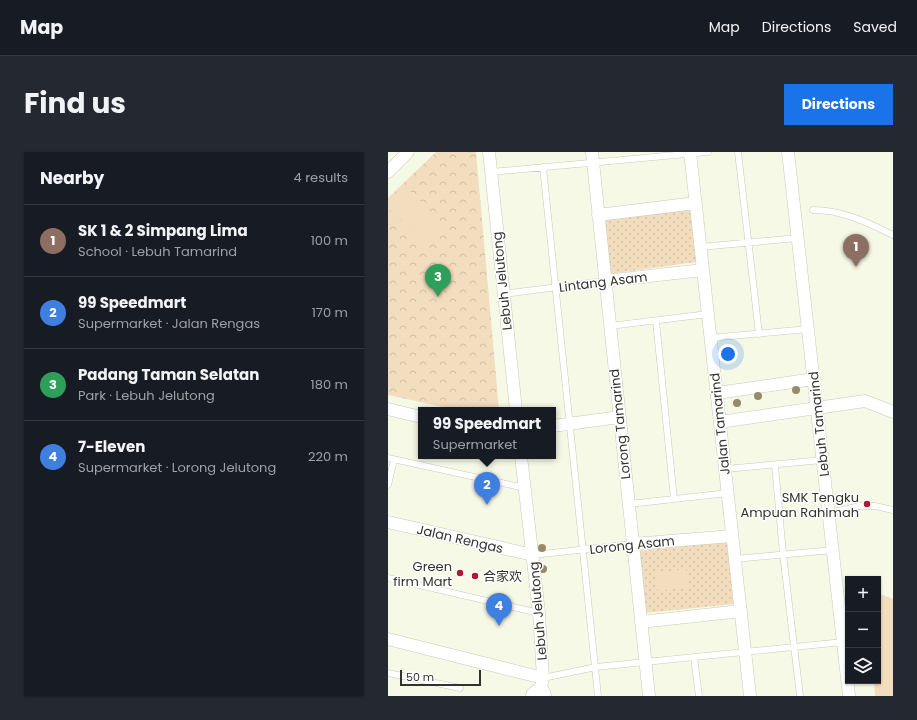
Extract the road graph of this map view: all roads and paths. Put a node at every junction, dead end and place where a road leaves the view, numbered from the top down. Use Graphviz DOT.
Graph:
graph roads {
  1 [pos="408,152"];
  2 [pos="489,152"];
  3 [pos="708,152"];
  4 [pos="738,152"];
  5 [pos="788,152"];
  6 [pos="690,153"];
  7 [pos="592,157"];
  8 [pos="543,167"];
  9 [pos="388,172"];
  10 [pos="491,172"];
  11 [pos="696,203"];
  12 [pos="813,210"];
  13 [pos="598,214"];
  14 [pos="893,234"];
  15 [pos="798,238"];
  16 [pos="748,242"];
  17 [pos="700,247"];
  18 [pos="703,270"];
  19 [pos="605,281"];
  20 [pos="555,288"];
  21 [pos="503,294"];
  22 [pos="708,314"];
  23 [pos="656,320"];
  24 [pos="610,326"];
  25 [pos="808,329"];
  26 [pos="759,334"];
  27 [pos="710,338"];
  28 [pos="814,379"];
  29 [pos="717,393"];
  30 [pos="516,407"];
  31 [pos="817,408"];
  32 [pos="388,409"];
  33 [pos="893,412"];
  34 [pos="418,416"];
  35 [pos="620,417"];
  36 [pos="720,422"];
  37 [pos="568,424"];
  38 [pos="556,426"];
  39 [pos="391,459"];
  40 [pos="521,459"];
  41 [pos="823,460"];
  42 [pos="776,465"];
  43 [pos="725,469"];
  44 [pos="388,485"];
  45 [pos="525,488"];
  46 [pos="728,493"];
  47 [pos="674,499"];
  48 [pos="629,504"];
  49 [pos="893,510"];
  50 [pos="829,513"];
  51 [pos="388,522"];
  52 [pos="732,536"];
  53 [pos="633,544"];
  54 [pos="582,550"];
  55 [pos="833,550"];
  56 [pos="783,554"];
  57 [pos="533,555"];
  58 [pos="735,559"];
  59 [pos="388,578"];
  60 [pos="741,611"];
  61 [pos="539,613"];
  62 [pos="641,622"];
  63 [pos="388,639"];
  64 [pos="843,642"];
  65 [pos="794,647"];
  66 [pos="745,652"];
  67 [pos="694,657"];
  68 [pos="646,662"];
  69 [pos="596,667"];
  70 [pos="388,673"];
  71 [pos="460,688"];
  72 [pos="540,693"];
  73 [pos="598,696"];
  74 [pos="649,696"];
  75 [pos="699,696"];
  76 [pos="750,696"];
  77 [pos="800,696"];
  78 [pos="849,696"];
  1 -- 9 [label="street"];
  2 -- 10 [label="street, Lebuh Jelutong"];
  3 -- 6 [label="lane"];
  4 -- 16 [label="lane"];
  5 -- 15 [label="street, Lebuh Tamarind"];
  6 -- 7 [label="lane"];
  6 -- 11 [label="street, Jalan Tamarind"];
  7 -- 8 [label="lane"];
  7 -- 13 [label="street, Lorong Tamarind"];
  8 -- 10 [label="lane"];
  8 -- 20 [label="lane"];
  10 -- 21 [label="street, Lebuh Jelutong"];
  11 -- 13 [label="street"];
  11 -- 17 [label="street, Jalan Tamarind"];
  12 -- 14 [label="lane"];
  13 -- 19 [label="street, Lorong Tamarind"];
  15 -- 16 [label="lane"];
  15 -- 25 [label="street, Lebuh Tamarind"];
  16 -- 17 [label="lane"];
  16 -- 26 [label="lane"];
  17 -- 18 [label="street, Jalan Tamarind"];
  18 -- 19 [label="street, Lintang Asam"];
  18 -- 22 [label="street, Jalan Tamarind"];
  19 -- 20 [label="lane, Lintang Asam"];
  19 -- 24 [label="street, Lorong Tamarind"];
  20 -- 21 [label="lane, Lintang Asam"];
  20 -- 37 [label="lane"];
  21 -- 30 [label="street, Lebuh Jelutong"];
  22 -- 23 [label="lane"];
  22 -- 27 [label="street, Jalan Tamarind"];
  23 -- 24 [label="lane"];
  23 -- 47 [label="lane"];
  24 -- 35 [label="street, Lorong Tamarind"];
  25 -- 26 [label="lane"];
  25 -- 28 [label="street, Lebuh Tamarind"];
  26 -- 27 [label="lane"];
  27 -- 29 [label="street, Jalan Tamarind"];
  28 -- 29 [label="street"];
  28 -- 31 [label="street, Lebuh Tamarind"];
  29 -- 36 [label="street, Jalan Tamarind"];
  31 -- 33 [label="street"];
  31 -- 36 [label="street"];
  31 -- 41 [label="street, Lebuh Tamarind"];
  32 -- 34 [label="street"];
  35 -- 37 [label="street"];
  35 -- 48 [label="street, Lorong Tamarind"];
  36 -- 43 [label="street, Jalan Tamarind"];
  37 -- 38 [label="street"];
  37 -- 54 [label="lane"];
  39 -- 44 [label="lane"];
  39 -- 45 [label="lane"];
  40 -- 45 [label="street, Lebuh Jelutong"];
  41 -- 42 [label="lane"];
  41 -- 50 [label="street, Lebuh Tamarind"];
  42 -- 43 [label="lane"];
  42 -- 56 [label="lane"];
  43 -- 46 [label="street, Jalan Tamarind"];
  45 -- 57 [label="street, Lebuh Jelutong"];
  46 -- 47 [label="lane"];
  46 -- 52 [label="street, Jalan Tamarind"];
  47 -- 48 [label="lane"];
  48 -- 53 [label="street, Lorong Tamarind"];
  49 -- 50 [label="lane"];
  50 -- 55 [label="street, Lebuh Tamarind"];
  51 -- 57 [label="street, Jalan Rengas"];
  52 -- 53 [label="street, Lorong Asam"];
  52 -- 58 [label="street, Jalan Tamarind"];
  53 -- 54 [label="lane, Lorong Asam"];
  53 -- 62 [label="street, Lorong Tamarind"];
  54 -- 57 [label="lane, Lorong Asam"];
  54 -- 69 [label="lane"];
  55 -- 56 [label="lane"];
  55 -- 64 [label="street, Lebuh Tamarind"];
  56 -- 58 [label="lane"];
  56 -- 65 [label="lane"];
  57 -- 61 [label="street, Lebuh Jelutong"];
  58 -- 60 [label="street, Jalan Tamarind"];
  59 -- 61 [label="lane"];
  60 -- 62 [label="street"];
  60 -- 66 [label="street, Jalan Tamarind"];
  61 -- 72 [label="street, Lebuh Jelutong"];
  62 -- 68 [label="street, Lorong Tamarind"];
  63 -- 72 [label="street"];
  64 -- 65 [label="lane"];
  64 -- 78 [label="street, Lebuh Tamarind"];
  65 -- 66 [label="lane"];
  65 -- 77 [label="lane"];
  66 -- 67 [label="lane"];
  66 -- 76 [label="street, Jalan Tamarind"];
  67 -- 68 [label="lane"];
  67 -- 75 [label="lane"];
  68 -- 69 [label="lane"];
  68 -- 74 [label="street, Lorong Tamarind"];
  69 -- 72 [label="lane"];
  69 -- 73 [label="lane"];
  70 -- 71 [label="lane"];
}
